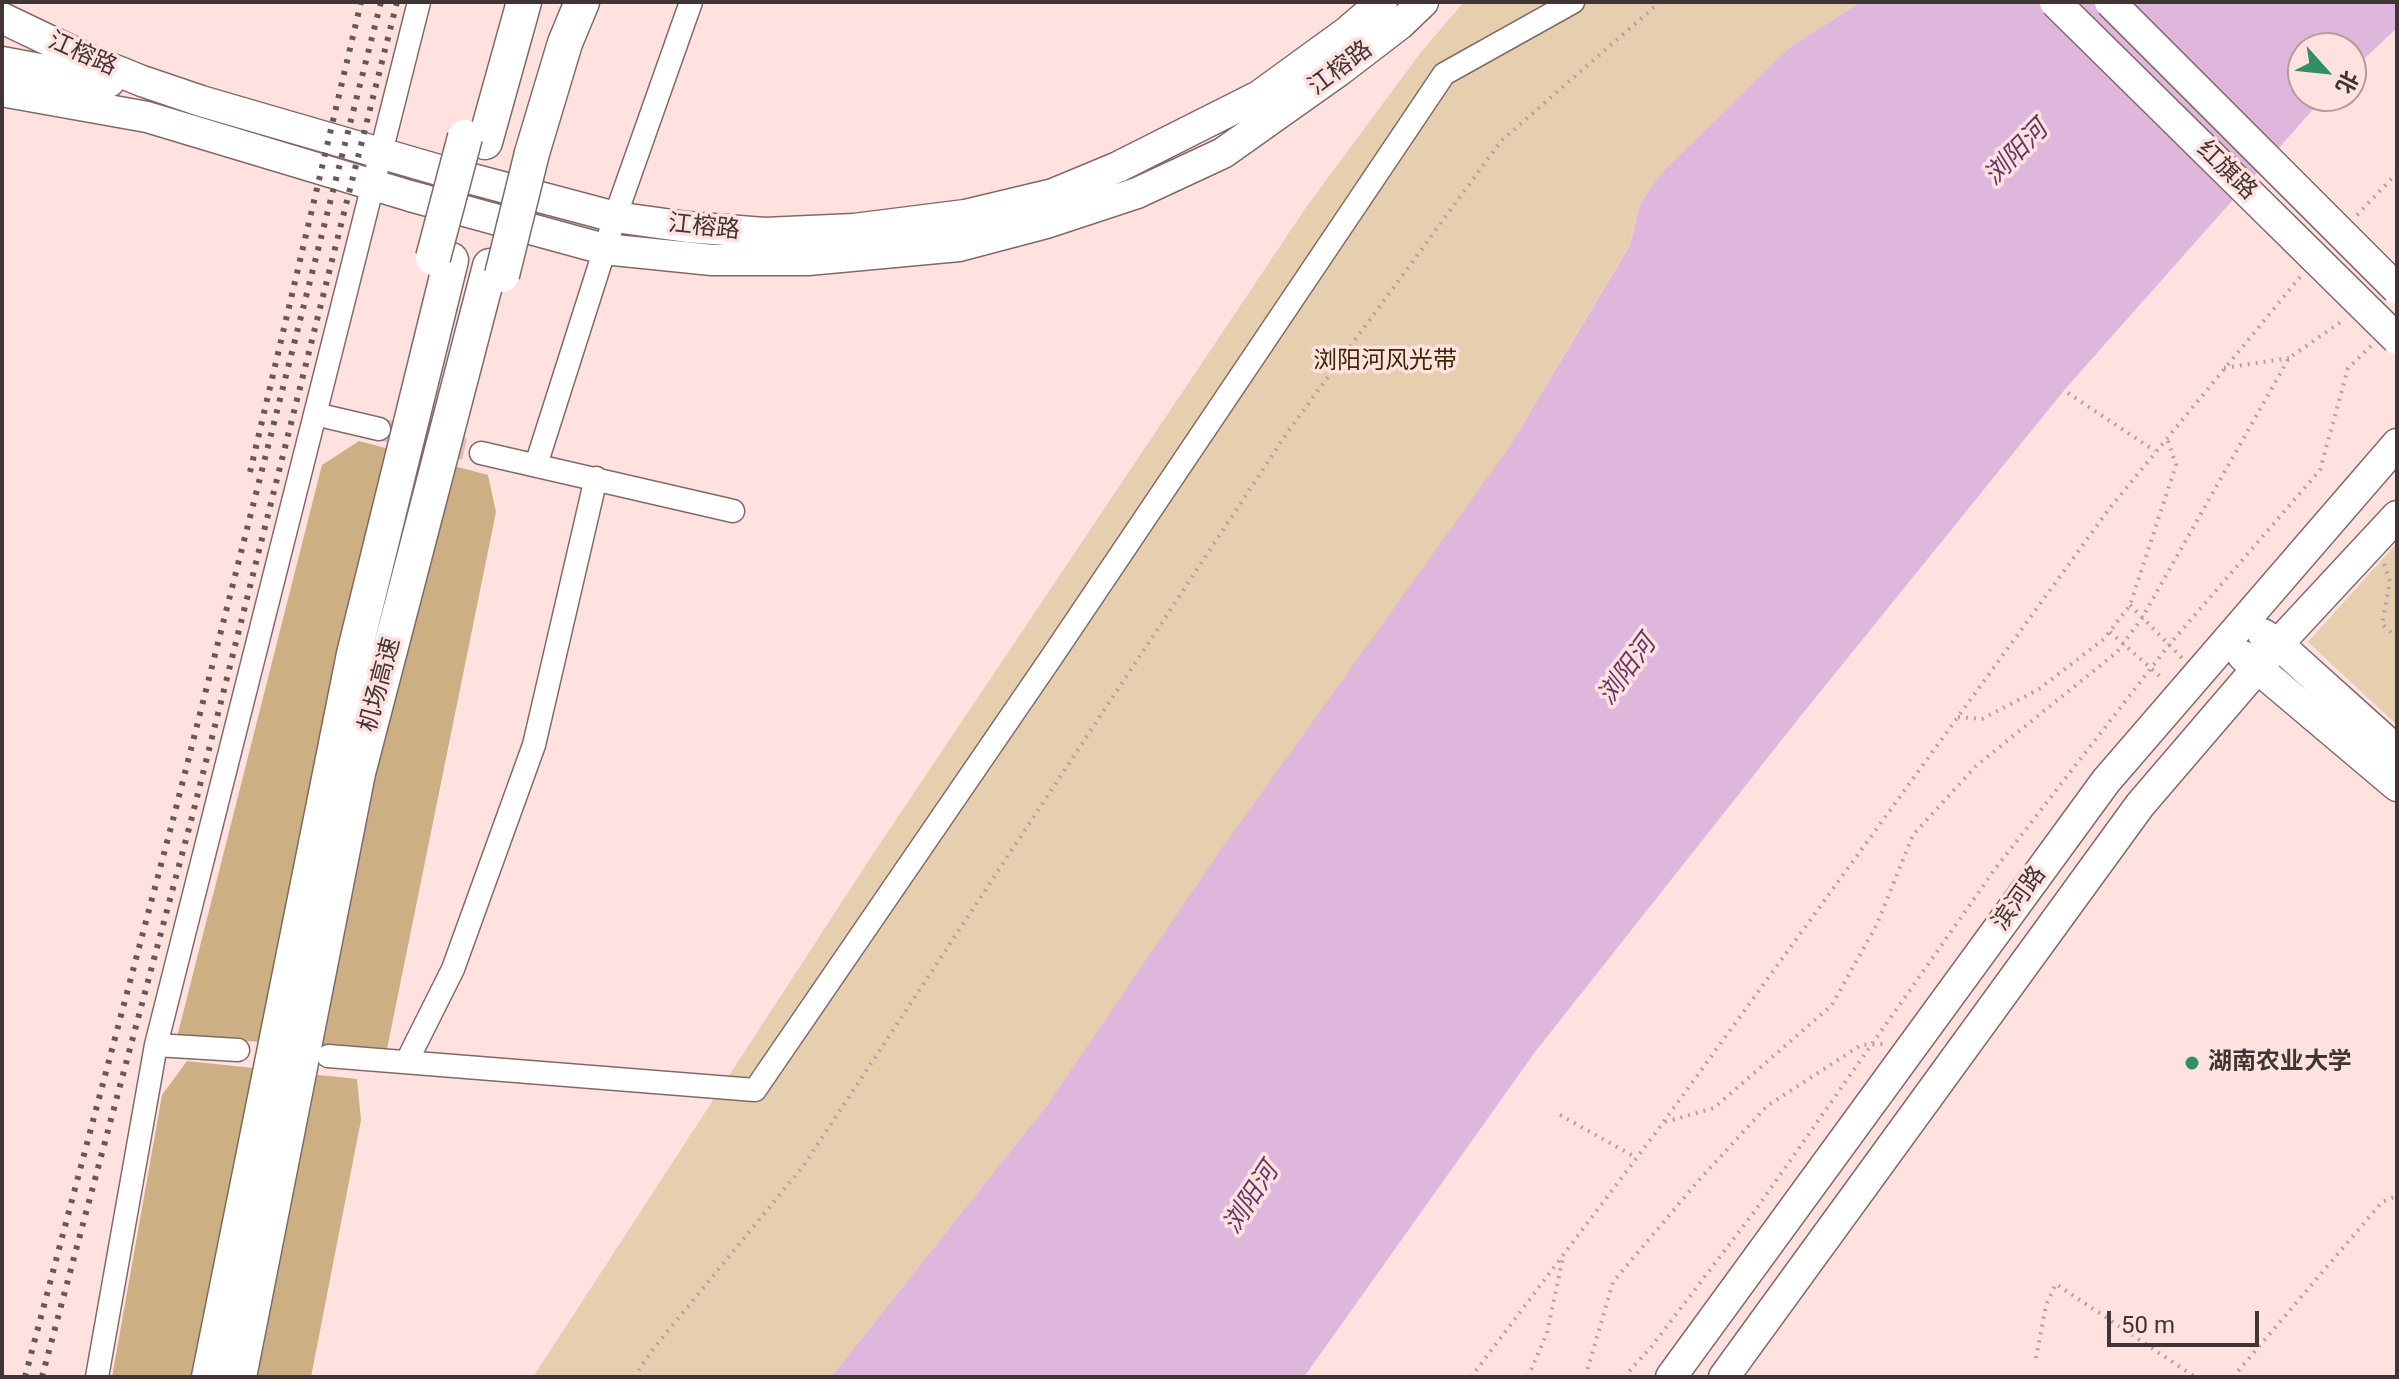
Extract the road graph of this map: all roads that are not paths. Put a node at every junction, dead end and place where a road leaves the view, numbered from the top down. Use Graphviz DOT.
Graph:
graph roads {
  1 [pos="419,2"];
  2 [pos="504,2"];
  3 [pos="524,2"];
  4 [pos="565,2"];
  5 [pos="582,2"];
  6 [pos="691,2"];
  7 [pos="1382,2"];
  8 [pos="1423,2"];
  9 [pos="1573,2"];
  10 [pos="2055,2"];
  11 [pos="2110,2"];
  12 [pos="2,18"];
  13 [pos="2,62"];
  14 [pos="2,91"];
  15 [pos="201,101"];
  16 [pos="475,139"];
  17 [pos="526,152"];
  18 [pos="381,153"];
  19 [pos="373,185"];
  20 [pos="615,217"];
  21 [pos="604,249"];
  22 [pos="2397,289"];
  23 [pos="2387,339"];
  24 [pos="315,414"];
  25 [pos="379,429"];
  26 [pos="2397,444"];
  27 [pos="481,453"];
  28 [pos="536,465"];
  29 [pos="596,478"];
  30 [pos="733,511"];
  31 [pos="2397,516"];
  32 [pos="2236,632"];
  33 [pos="2278,644"];
  34 [pos="2258,667"];
  35 [pos="2397,751"];
  36 [pos="2397,786"];
  37 [pos="156,1045"];
  38 [pos="238,1050"];
  39 [pos="328,1056"];
  40 [pos="407,1061"];
  41 [pos="97,1377"];
  42 [pos="209,1377"];
  43 [pos="239,1377"];
  44 [pos="1671,1377"];
  45 [pos="1724,1377"];
  1 -- 18 [label="street"];
  2 -- 16 [label="highway"];
  3 -- 16 [label="highway, 机场高速"];
  4 -- 17 [label="highway, 机场高速"];
  5 -- 17 [label="highway"];
  6 -- 20 [label="street"];
  7 -- 20 [label="main road, 江榕路"];
  8 -- 21 [label="main road, 江榕路"];
  9 -- 40 [label="street"];
  10 -- 23 [label="main road, 红旗路, bridge"];
  11 -- 22 [label="main road, 红旗路, bridge"];
  12 -- 15 [label="main road, 江榕路"];
  13 -- 15 [label="main road"];
  14 -- 19 [label="main road, 江榕路"];
  15 -- 18 [label="main road, 江榕路"];
  16 -- 42 [label="highway, 机场高速"];
  17 -- 43 [label="highway, 机场高速"];
  18 -- 19 [label="street"];
  18 -- 20 [label="main road, 江榕路"];
  19 -- 21 [label="main road, 江榕路"];
  19 -- 24 [label="street"];
  20 -- 21 [label="street"];
  21 -- 28 [label="street"];
  24 -- 25 [label="street"];
  24 -- 37 [label="street"];
  26 -- 32 [label="main road, 滨河路"];
  27 -- 28 [label="street"];
  28 -- 29 [label="street"];
  29 -- 30 [label="street"];
  29 -- 40 [label="street"];
  31 -- 33 [label="main road, 滨河路"];
  32 -- 33 [label="main road"];
  32 -- 34 [label="main road"];
  32 -- 44 [label="main road, 滨河路"];
  33 -- 34 [label="main road, 滨河路"];
  33 -- 35 [label="main road"];
  34 -- 36 [label="main road"];
  34 -- 45 [label="main road, 滨河路"];
  37 -- 38 [label="street"];
  37 -- 41 [label="street"];
  39 -- 40 [label="street"];
}
